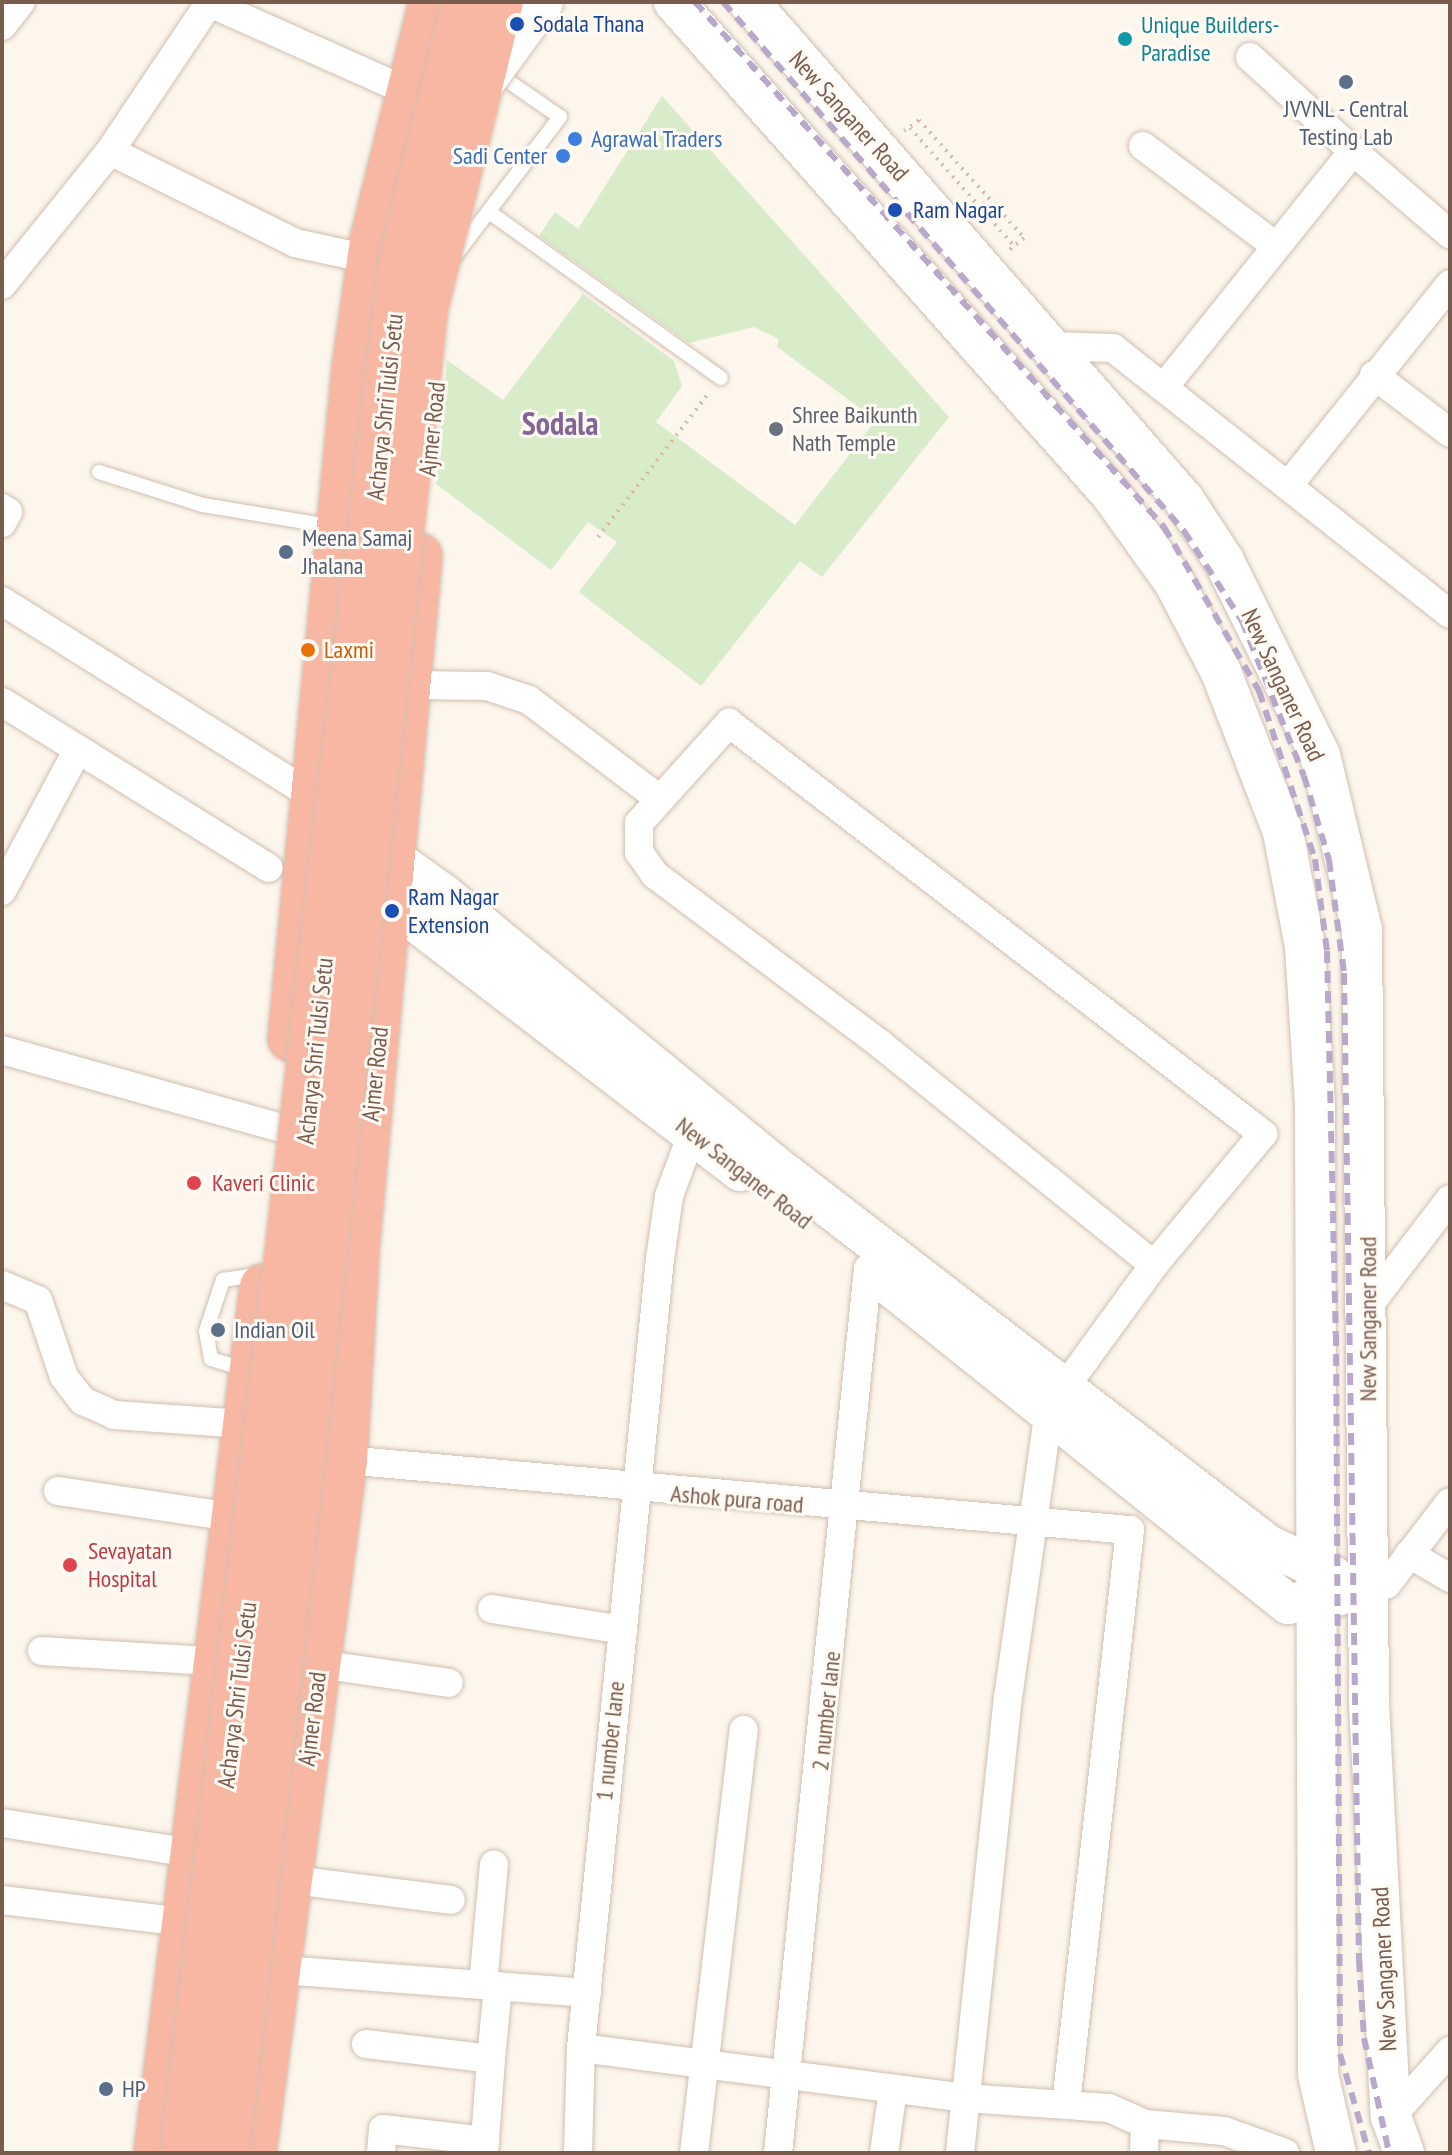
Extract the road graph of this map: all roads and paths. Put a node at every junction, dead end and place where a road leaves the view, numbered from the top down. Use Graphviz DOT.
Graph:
graph roads {
  1 [pos="21,2"];
  2 [pos="431,2"];
  3 [pos="465,2"];
  4 [pos="501,2"];
  5 [pos="525,2"];
  6 [pos="543,2"];
  7 [pos="674,2"];
  8 [pos="749,2"];
  9 [pos="212,3"];
  10 [pos="2,26"];
  11 [pos="1250,57"];
  12 [pos="492,80"];
  13 [pos="409,92"];
  14 [pos="894,138"];
  15 [pos="1143,146"];
  16 [pos="110,151"];
  17 [pos="1353,151"];
  18 [pos="489,212"];
  19 [pos="1450,234"];
  20 [pos="1024,238"];
  21 [pos="1273,244"];
  22 [pos="1014,246"];
  23 [pos="369,259"];
  24 [pos="452,259"];
  25 [pos="1450,284"];
  26 [pos="2,285"];
  27 [pos="1050,346"];
  28 [pos="1374,375"];
  29 [pos="721,378"];
  30 [pos="1164,387"];
  31 [pos="1450,433"];
  32 [pos="99,472"];
  33 [pos="1291,482"];
  34 [pos="2,508"];
  35 [pos="2,523"];
  36 [pos="341,528"];
  37 [pos="598,537"];
  38 [pos="2,601"];
  39 [pos="1450,614"];
  40 [pos="409,685"];
  41 [pos="2,702"];
  42 [pos="78,749"];
  43 [pos="658,798"];
  44 [pos="314,817"];
  45 [pos="397,861"];
  46 [pos="269,868"];
  47 [pos="2,891"];
  48 [pos="305,892"];
  49 [pos="392,911"];
  50 [pos="2,1050"];
  51 [pos="281,1128"];
  52 [pos="692,1134"];
  53 [pos="1449,1204"];
  54 [pos="1154,1265"];
  55 [pos="868,1269"];
  56 [pos="2,1285"];
  57 [pos="1369,1305"];
  58 [pos="1058,1397"];
  59 [pos="244,1424"];
  60 [pos="345,1460"];
  61 [pos="642,1490"];
  62 [pos="58,1491"];
  63 [pos="1450,1502"];
  64 [pos="846,1509"];
  65 [pos="232,1517"];
  66 [pos="1029,1525"];
  67 [pos="1409,1554"];
  68 [pos="1450,1578"];
  69 [pos="1313,1584"];
  70 [pos="1369,1591"];
  71 [pos="492,1609"];
  72 [pos="623,1630"];
  73 [pos="42,1651"];
  74 [pos="211,1661"];
  75 [pos="319,1664"];
  76 [pos="449,1683"];
  77 [pos="744,1730"];
  78 [pos="2,1823"];
  79 [pos="191,1853"];
  80 [pos="494,1864"];
  81 [pos="293,1880"];
  82 [pos="2,1900"];
  83 [pos="451,1900"];
  84 [pos="183,1922"];
  85 [pos="283,1970"];
  86 [pos="490,1985"];
  87 [pos="587,1993"];
  88 [pos="366,2044"];
  89 [pos="581,2048"];
  90 [pos="1450,2051"];
  91 [pos="491,2059"];
  92 [pos="704,2067"];
  93 [pos="786,2077"];
  94 [pos="893,2090"];
  95 [pos="965,2098"];
  96 [pos="1066,2104"];
  97 [pos="1145,2124"];
  98 [pos="1398,2135"];
  99 [pos="485,2147"];
  100 [pos="156,2153"];
  101 [pos="183,2153"];
  102 [pos="227,2153"];
  103 [pos="254,2153"];
  104 [pos="381,2153"];
  105 [pos="578,2153"];
  106 [pos="694,2153"];
  107 [pos="778,2153"];
  108 [pos="884,2153"];
  109 [pos="960,2153"];
  110 [pos="1144,2153"];
  111 [pos="1285,2153"];
  112 [pos="1336,2153"];
  1 -- 10 [label="street"];
  2 -- 13 [label="highway"];
  3 -- 101 [label="highway, Acharya Shri Tulsi Setu, bridge"];
  4 -- 12 [label="highway, Acharya Shri Tulsi Setu, bridge"];
  5 -- 12 [label="highway, Ajmer Road"];
  6 -- 12 [label="main road, bridge"];
  7 -- 69 [label="main road, New Sanganer Road"];
  8 -- 14 [label="main road, New Sanganer Road"];
  9 -- 13 [label="street"];
  9 -- 16 [label="street"];
  11 -- 17 [label="street"];
  12 -- 18 [label="lane"];
  12 -- 24 [label="highway, Ajmer Road"];
  12 -- 102 [label="highway, Acharya Shri Tulsi Setu, bridge"];
  13 -- 23 [label="highway"];
  14 -- 20 [label="path"];
  14 -- 22 [label="path"];
  14 -- 27 [label="main road, New Sanganer Road"];
  15 -- 21 [label="street"];
  16 -- 23 [label="street"];
  16 -- 26 [label="street"];
  17 -- 19 [label="street"];
  17 -- 21 [label="street"];
  18 -- 24 [label="lane"];
  18 -- 29 [label="lane"];
  21 -- 30 [label="street"];
  23 -- 36 [label="highway"];
  24 -- 40 [label="highway, Ajmer Road"];
  25 -- 28 [label="street"];
  27 -- 30 [label="street"];
  27 -- 57 [label="main road, New Sanganer Road"];
  28 -- 31 [label="street"];
  28 -- 33 [label="street"];
  29 -- 37 [label="path"];
  30 -- 33 [label="street"];
  32 -- 36 [label="lane"];
  33 -- 39 [label="street"];
  34 -- 35 [label="street"];
  36 -- 44 [label="highway"];
  38 -- 44 [label="street"];
  40 -- 43 [label="street"];
  40 -- 45 [label="highway, Ajmer Road"];
  41 -- 42 [label="street"];
  42 -- 46 [label="street"];
  42 -- 47 [label="street"];
  43 -- 54 [label="street"];
  43 -- 54 [label="street"];
  44 -- 45 [label="main road, New Sanganer Road"];
  44 -- 48 [label="highway"];
  45 -- 49 [label="highway, Ajmer Road"];
  45 -- 58 [label="main road, New Sanganer Road"];
  48 -- 49 [label="main road, New Sanganer Road"];
  48 -- 51 [label="highway"];
  49 -- 52 [label="main road, New Sanganer Road"];
  49 -- 60 [label="highway, Ajmer Road"];
  50 -- 51 [label="street"];
  51 -- 59 [label="highway"];
  52 -- 55 [label="main road, New Sanganer Road"];
  52 -- 61 [label="street, 1 number lane"];
  53 -- 57 [label="street"];
  54 -- 58 [label="street"];
  55 -- 58 [label="main road, New Sanganer Road"];
  55 -- 64 [label="street, 2 number lane"];
  56 -- 59 [label="street"];
  57 -- 70 [label="main road, New Sanganer Road"];
  58 -- 66 [label="street"];
  58 -- 69 [label="main road, New Sanganer Road"];
  59 -- 65 [label="highway"];
  60 -- 61 [label="street, Ashok pura road"];
  60 -- 75 [label="highway, Ajmer Road"];
  61 -- 64 [label="street, Ashok pura road"];
  61 -- 72 [label="street, 1 number lane"];
  62 -- 65 [label="street"];
  63 -- 67 [label="street"];
  64 -- 66 [label="street, Ashok pura road"];
  64 -- 93 [label="street, 2 number lane"];
  65 -- 74 [label="highway"];
  66 -- 95 [label="street"];
  66 -- 96 [label="street, Ashok pura road"];
  67 -- 68 [label="street"];
  67 -- 70 [label="street"];
  69 -- 70 [label="main road, New Sanganer Road"];
  69 -- 112 [label="main road, New Sanganer Road"];
  70 -- 98 [label="main road, New Sanganer Road"];
  71 -- 72 [label="street"];
  72 -- 87 [label="street, 1 number lane"];
  73 -- 74 [label="street"];
  74 -- 79 [label="highway"];
  75 -- 76 [label="street"];
  75 -- 81 [label="highway, Ajmer Road"];
  77 -- 92 [label="street"];
  78 -- 79 [label="street"];
  79 -- 84 [label="highway"];
  80 -- 86 [label="street"];
  81 -- 83 [label="street"];
  81 -- 85 [label="highway, Ajmer Road"];
  82 -- 84 [label="street"];
  84 -- 100 [label="highway"];
  85 -- 86 [label="street"];
  85 -- 103 [label="highway, Ajmer Road"];
  86 -- 87 [label="street"];
  86 -- 91 [label="street"];
  87 -- 89 [label="street, 1 number lane"];
  88 -- 91 [label="street"];
  89 -- 92 [label="street"];
  89 -- 105 [label="street"];
  90 -- 98 [label="street"];
  91 -- 99 [label="street"];
  92 -- 93 [label="street"];
  92 -- 106 [label="street"];
  93 -- 94 [label="street"];
  93 -- 107 [label="street, 2 number lane"];
  94 -- 95 [label="street"];
  94 -- 108 [label="street"];
  95 -- 96 [label="street"];
  95 -- 109 [label="street"];
  96 -- 97 [label="street"];
  97 -- 110 [label="street"];
  97 -- 111 [label="street"];
  99 -- 104 [label="street"];
}
